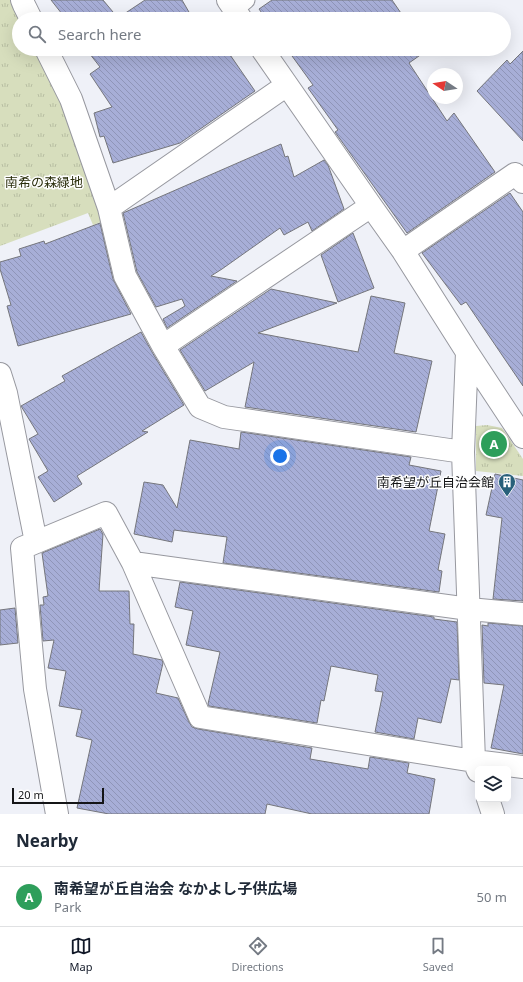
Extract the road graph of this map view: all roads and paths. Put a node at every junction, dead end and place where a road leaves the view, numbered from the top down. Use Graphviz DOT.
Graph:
graph roads {
  1 [pos="22,0"];
  2 [pos="28,12"];
  3 [pos="50,56"];
  4 [pos="267,56"];
  5 [pos="287,85"];
  6 [pos="523,182"];
  7 [pos="371,206"];
  8 [pos="109,208"];
  9 [pos="404,250"];
  10 [pos="163,346"];
  11 [pos="467,352"];
  12 [pos="0,374"];
  13 [pos="523,437"];
  14 [pos="462,452"];
  15 [pos="36,542"];
  16 [pos="133,563"];
  17 [pos="469,609"];
  18 [pos="523,614"];
  19 [pos="476,766"];
  20 [pos="511,767"];
  21 [pos="523,767"];
  22 [pos="489,802"];
  23 [pos="57,814"];
  24 [pos="493,814"];
  1 -- 2 [label="street"];
  3 -- 8 [label="street"];
  4 -- 5 [label="street"];
  5 -- 7 [label="street"];
  5 -- 8 [label="street"];
  6 -- 9 [label="street"];
  7 -- 9 [label="street"];
  7 -- 10 [label="street"];
  8 -- 10 [label="street"];
  9 -- 11 [label="street"];
  10 -- 14 [label="street"];
  11 -- 13 [label="street"];
  11 -- 14 [label="street"];
  12 -- 15 [label="street"];
  14 -- 17 [label="street"];
  15 -- 16 [label="street"];
  15 -- 23 [label="street"];
  16 -- 17 [label="street"];
  16 -- 19 [label="street"];
  17 -- 18 [label="street"];
  17 -- 19 [label="street"];
  20 -- 21 [label="street"];
  22 -- 24 [label="street"];
}
